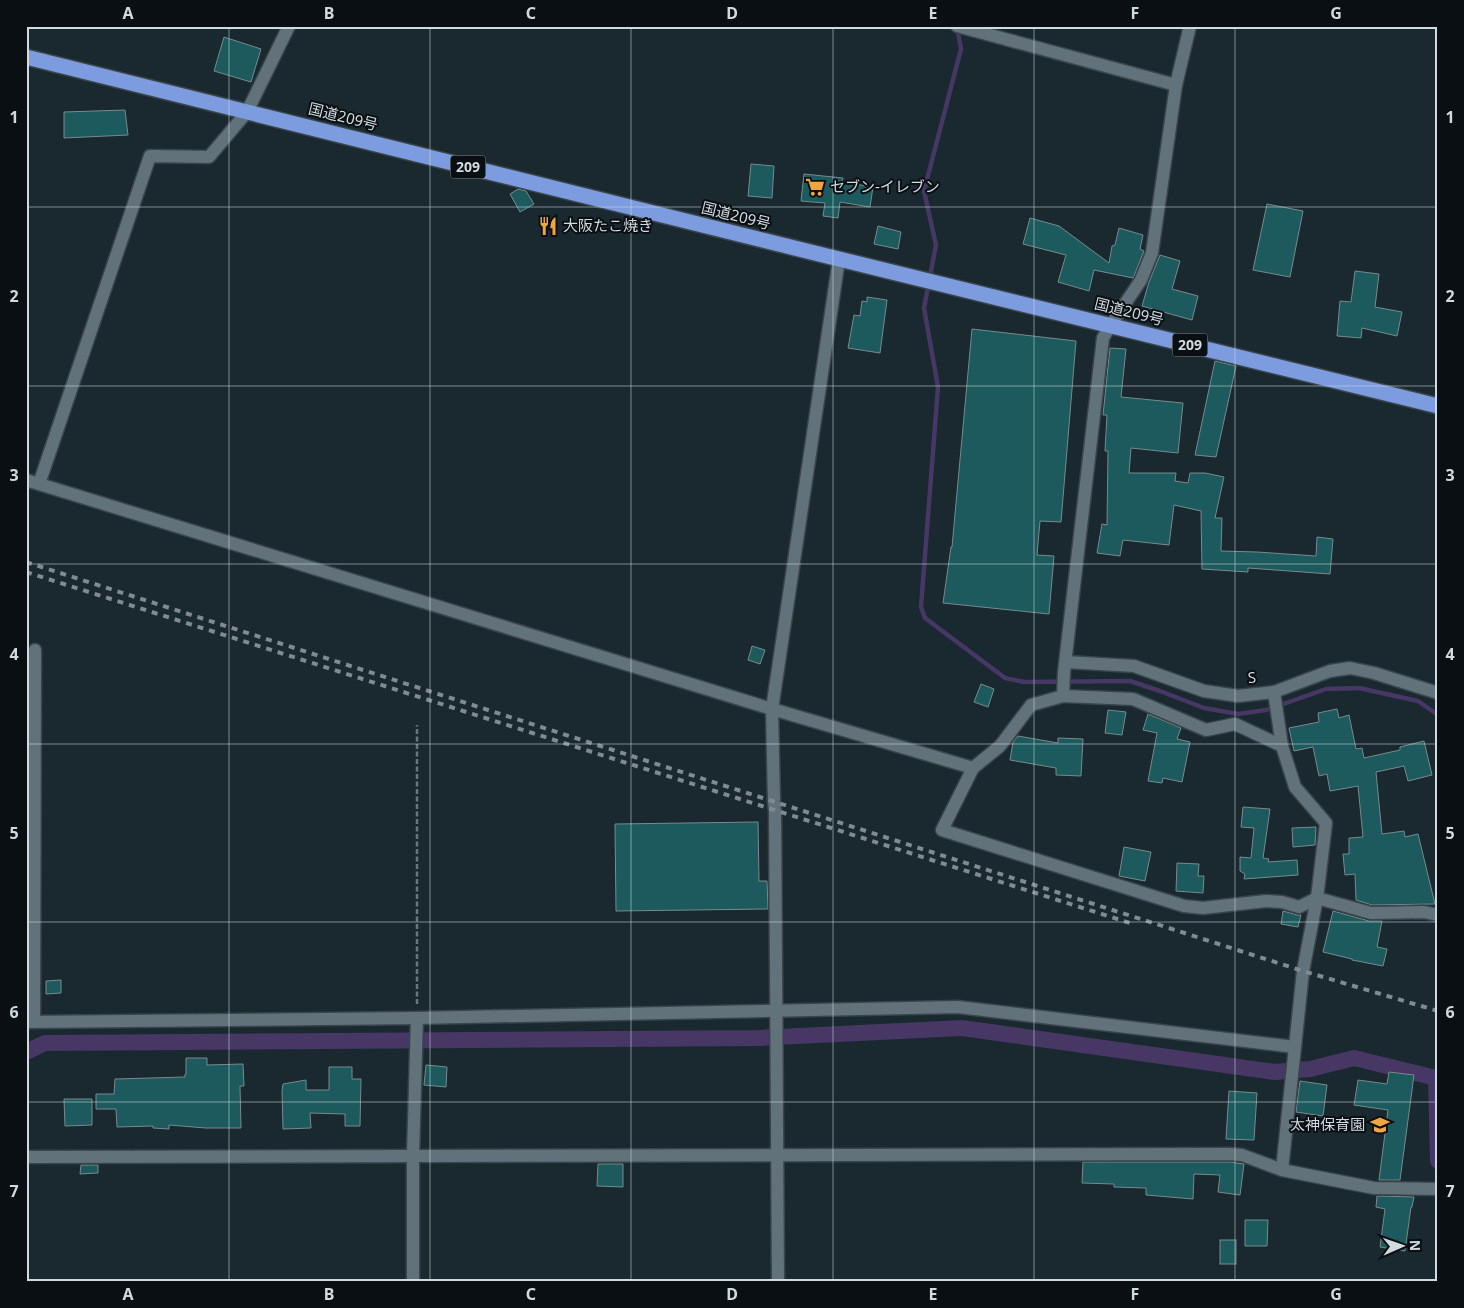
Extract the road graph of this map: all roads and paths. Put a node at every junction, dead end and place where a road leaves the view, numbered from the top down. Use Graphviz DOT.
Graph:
graph roads {
  1 [pos="289,26"];
  2 [pos="1190,26"];
  3 [pos="961,28"];
  4 [pos="26,56"];
  5 [pos="1176,85"];
  6 [pos="248,112"];
  7 [pos="839,259"];
  8 [pos="1110,326"];
  9 [pos="1438,406"];
  10 [pos="32,482"];
  11 [pos="35,650"];
  12 [pos="1065,667"];
  13 [pos="1063,692"];
  14 [pos="1274,692"];
  15 [pos="1438,693"];
  16 [pos="772,709"];
  17 [pos="417,725"];
  18 [pos="1282,746"];
  19 [pos="973,768"];
  20 [pos="1316,898"];
  21 [pos="1438,915"];
  22 [pos="776,1010"];
  23 [pos="417,1018"];
  24 [pos="30,1022"];
  25 [pos="1296,1047"];
  26 [pos="778,1155"];
  27 [pos="413,1156"];
  28 [pos="26,1157"];
  29 [pos="1282,1170"];
  30 [pos="1438,1189"];
  31 [pos="413,1282"];
  32 [pos="778,1282"];
  1 -- 6 [label="street"];
  2 -- 5 [label="street"];
  3 -- 5 [label="street"];
  4 -- 6 [label="highway, 国道209号 / 209"];
  5 -- 8 [label="street"];
  6 -- 7 [label="highway, 国道209号 / 209"];
  6 -- 10 [label="street"];
  7 -- 8 [label="highway, 国道209号 / 209"];
  7 -- 16 [label="street"];
  8 -- 9 [label="highway, 国道209号 / 209"];
  8 -- 12 [label="street"];
  10 -- 16 [label="street"];
  11 -- 24 [label="street"];
  12 -- 13 [label="street"];
  12 -- 14 [label="street, S"];
  13 -- 18 [label="street"];
  13 -- 19 [label="street"];
  14 -- 15 [label="street, S"];
  14 -- 18 [label="street"];
  16 -- 19 [label="street"];
  16 -- 22 [label="street"];
  17 -- 23 [label="path"];
  18 -- 20 [label="street"];
  19 -- 20 [label="street"];
  20 -- 21 [label="street"];
  20 -- 25 [label="street"];
  22 -- 23 [label="street"];
  22 -- 25 [label="street"];
  22 -- 26 [label="street"];
  23 -- 24 [label="street"];
  23 -- 27 [label="street"];
  25 -- 29 [label="street"];
  26 -- 27 [label="street"];
  26 -- 29 [label="street"];
  26 -- 32 [label="street"];
  27 -- 28 [label="street"];
  27 -- 31 [label="street"];
  29 -- 30 [label="street"];
}
